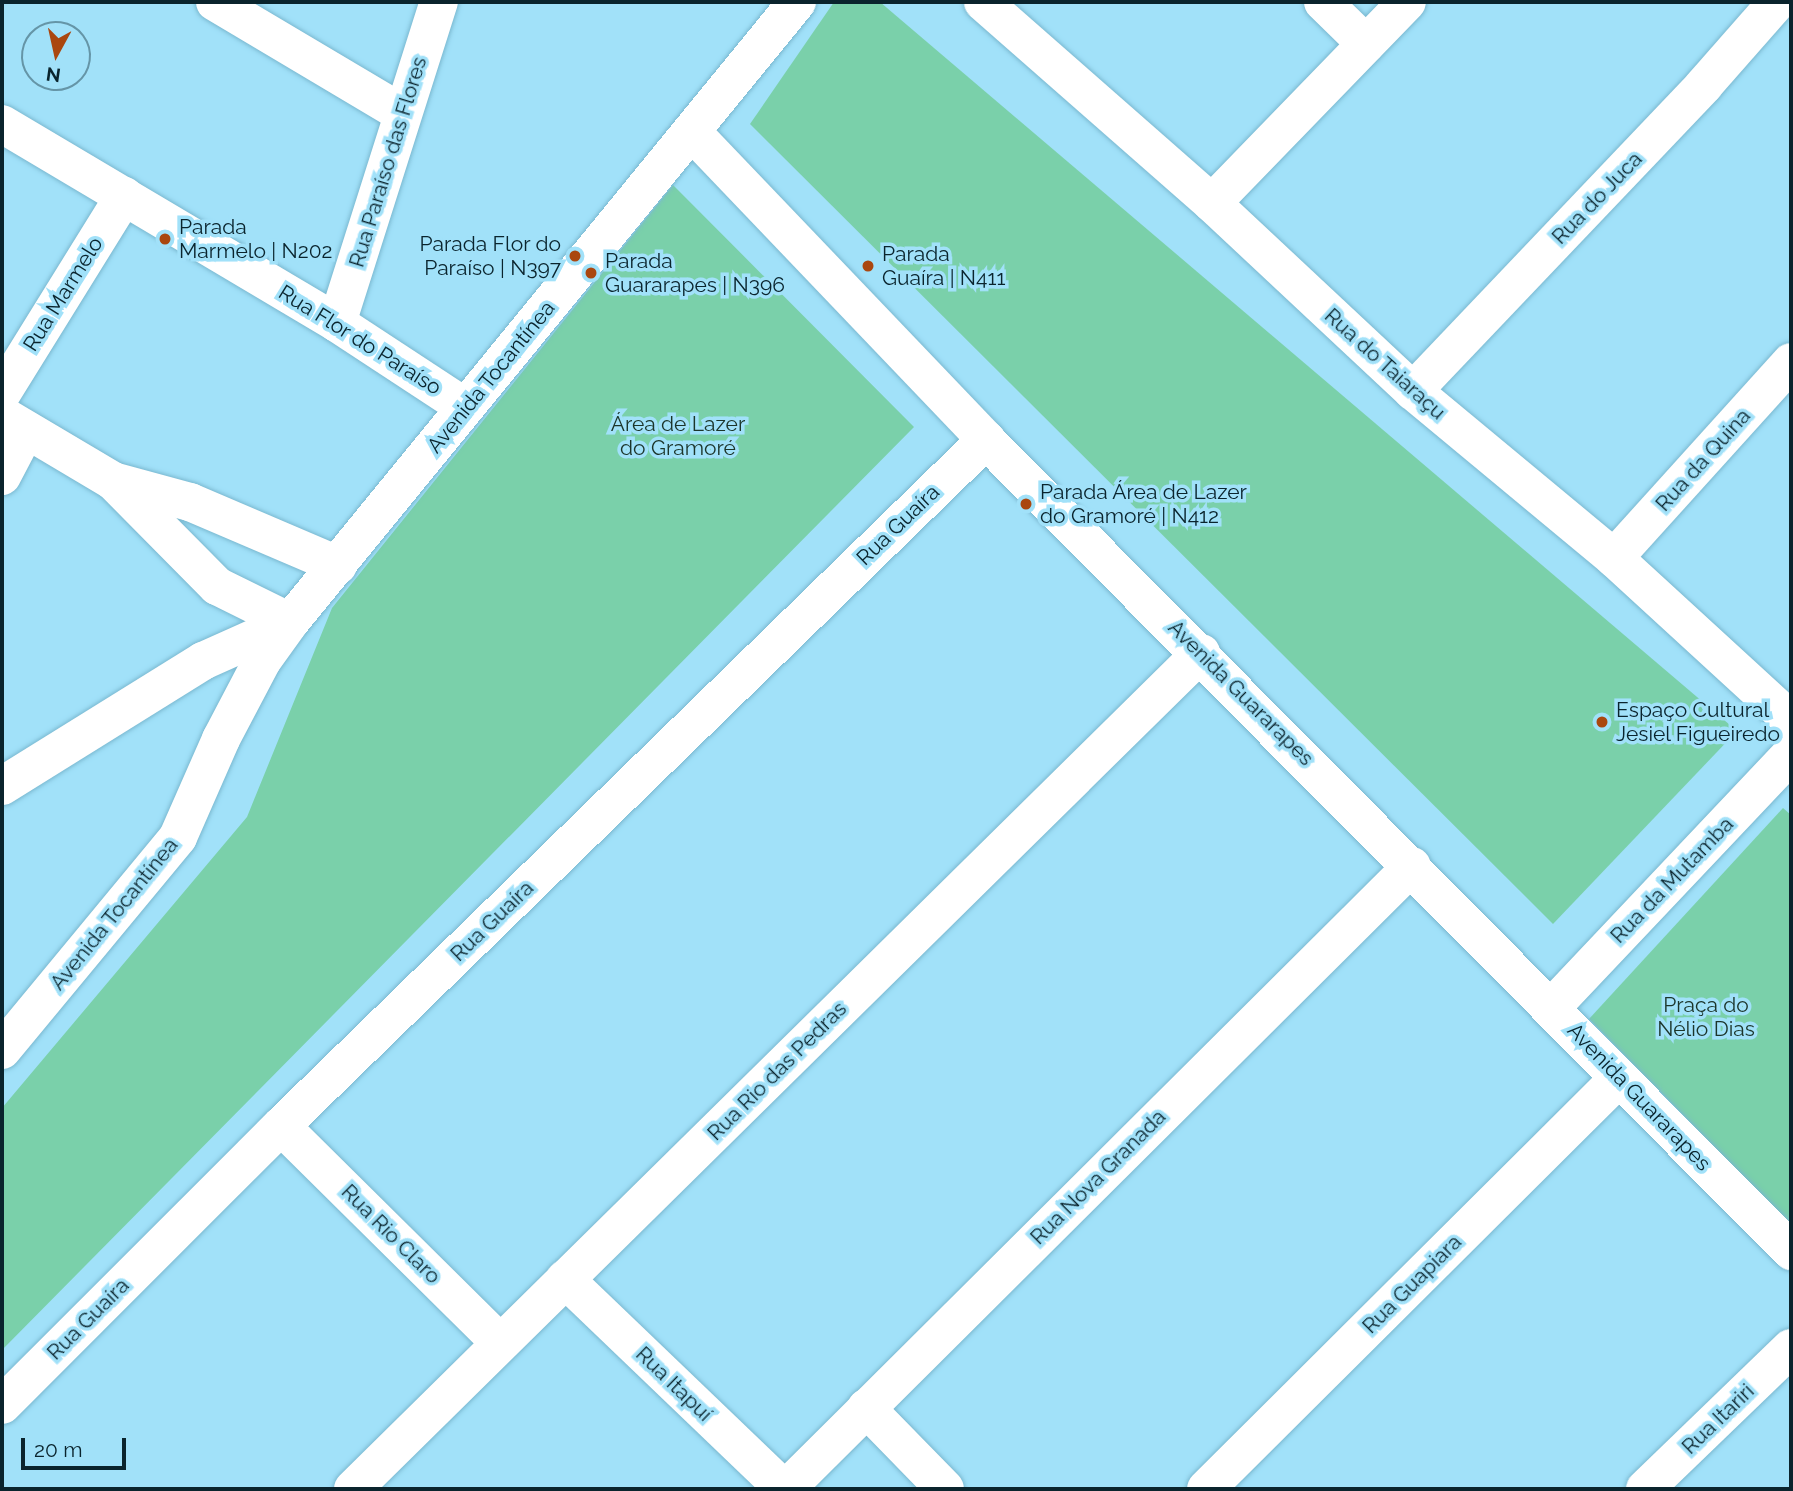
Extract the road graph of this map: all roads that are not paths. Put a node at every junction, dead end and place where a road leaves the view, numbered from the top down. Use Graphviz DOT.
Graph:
graph roads {
  1 [pos="215,2"];
  2 [pos="439,2"];
  3 [pos="797,2"];
  4 [pos="984,2"];
  5 [pos="1323,2"];
  6 [pos="1408,2"];
  7 [pos="1777,2"];
  8 [pos="1366,44"];
  9 [pos="402,113"];
  10 [pos="2,124"];
  11 [pos="693,133"];
  12 [pos="124,196"];
  13 [pos="1212,203"];
  14 [pos="337,323"];
  15 [pos="1791,362"];
  16 [pos="1413,391"];
  17 [pos="2,393"];
  18 [pos="465,407"];
  19 [pos="14,422"];
  20 [pos="986,440"];
  21 [pos="2,475"];
  22 [pos="113,481"];
  23 [pos="1614,558"];
  24 [pos="338,565"];
  25 [pos="290,622"];
  26 [pos="1201,653"];
  27 [pos="1791,720"];
  28 [pos="1791,754"];
  29 [pos="2,786"];
  30 [pos="1412,866"];
  31 [pos="1552,1007"];
  32 [pos="2,1049"];
  33 [pos="1618,1079"];
  34 [pos="281,1126"];
  35 [pos="1791,1251"];
  36 [pos="565,1279"];
  37 [pos="500,1343"];
  38 [pos="1791,1348"];
  39 [pos="2,1405"];
  40 [pos="866,1408"];
  41 [pos="353,1489"];
  42 [pos="785,1489"];
  43 [pos="945,1489"];
  44 [pos="1206,1489"];
  45 [pos="1645,1489"];
  1 -- 9 [label="street"];
  2 -- 9 [label="street, Rua Paraíso das Flores"];
  3 -- 11 [label="street, Avenida Tocantínea"];
  4 -- 13 [label="street, Rua do Taiaraçu"];
  5 -- 8 [label="street"];
  6 -- 8 [label="street"];
  7 -- 16 [label="street, Rua do Juca"];
  8 -- 13 [label="street"];
  9 -- 14 [label="street, Rua Paraíso das Flores"];
  10 -- 12 [label="street, Rua Flor do Paraíso"];
  11 -- 18 [label="street, Avenida Tocantínea"];
  11 -- 20 [label="street, Avenida Guararapes"];
  12 -- 14 [label="street, Rua Flor do Paraíso"];
  12 -- 17 [label="street, Rua Marmelo"];
  13 -- 16 [label="street, Rua do Taiaraçu"];
  14 -- 18 [label="street, Rua Flor do Paraíso"];
  15 -- 23 [label="street, Rua da Quina"];
  16 -- 23 [label="street, Rua do Taiaraçu"];
  18 -- 24 [label="street, Avenida Tocantínea"];
  19 -- 21 [label="street"];
  19 -- 22 [label="street"];
  20 -- 26 [label="street, Avenida Guararapes"];
  20 -- 34 [label="street, Rua Guaíra"];
  22 -- 24 [label="street"];
  22 -- 25 [label="street"];
  23 -- 27 [label="street, Rua do Taiaraçu"];
  24 -- 25 [label="street, Avenida Tocantínea"];
  25 -- 29 [label="street, Avenida Tocantínea"];
  25 -- 32 [label="street, Avenida Tocantínea"];
  26 -- 30 [label="street, Avenida Guararapes"];
  26 -- 36 [label="street, Rua Rio das Pedras"];
  28 -- 31 [label="street, Rua da Mutamba"];
  30 -- 31 [label="street, Avenida Guararapes"];
  30 -- 40 [label="street, Rua Nova Granada"];
  31 -- 33 [label="street, Avenida Guararapes"];
  33 -- 35 [label="street, Avenida Guararapes"];
  33 -- 44 [label="street, Rua Guapiara"];
  34 -- 37 [label="street, Rua Rio Claro"];
  34 -- 39 [label="street, Rua Guaíra"];
  36 -- 37 [label="street, Rua Rio das Pedras"];
  36 -- 42 [label="street, Rua Itapuí"];
  37 -- 41 [label="street, Rua Rio das Pedras"];
  38 -- 45 [label="street, Rua Itariri"];
  40 -- 42 [label="street, Rua Nova Granada"];
  40 -- 43 [label="street"];
}
